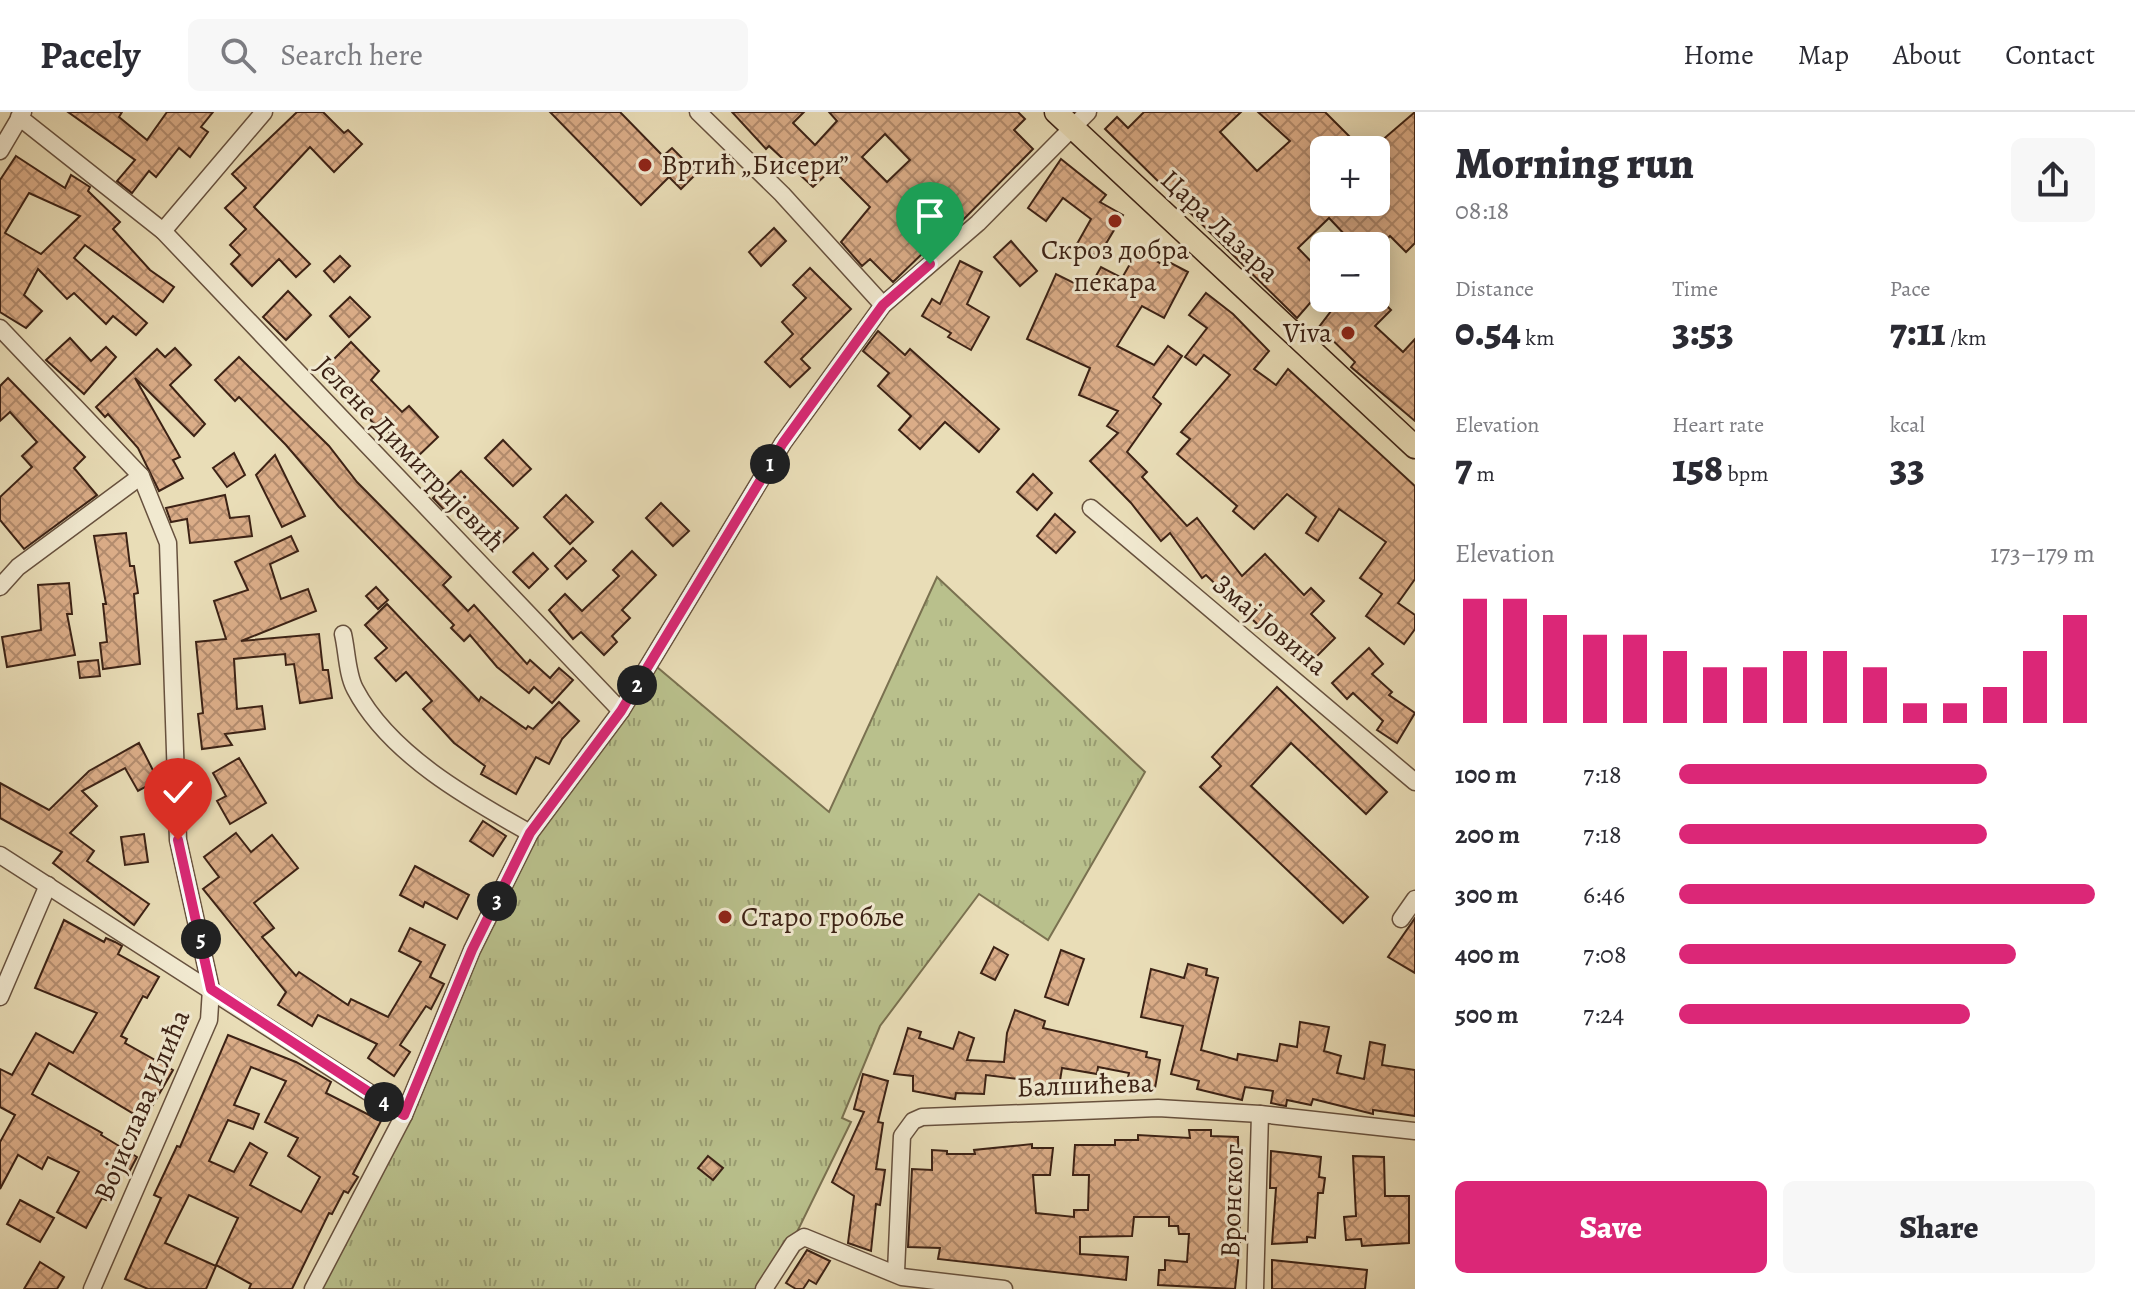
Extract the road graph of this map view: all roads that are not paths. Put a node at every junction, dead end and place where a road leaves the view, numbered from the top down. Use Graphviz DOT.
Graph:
graph roads {
  1 [pos="264,112"];
  2 [pos="698,112"];
  3 [pos="1056,112"];
  4 [pos="21,114"];
  5 [pos="1080,120"];
  6 [pos="0,151"];
  7 [pos="163,231"];
  8 [pos="883,305"];
  9 [pos="0,328"];
  10 [pos="1415,447"];
  11 [pos="141,476"];
  12 [pos="1091,508"];
  13 [pos="0,587"];
  14 [pos="343,634"];
  15 [pos="621,711"];
  16 [pos="1415,782"];
  17 [pos="530,833"];
  18 [pos="0,855"];
  19 [pos="48,885"];
  20 [pos="1415,899"];
  21 [pos="1401,919"];
  22 [pos="211,989"];
  23 [pos="0,997"];
  24 [pos="1260,1114"];
  25 [pos="404,1115"];
  26 [pos="1415,1131"];
  27 [pos="896,1272"];
  28 [pos="92,1289"];
  29 [pos="313,1289"];
  30 [pos="764,1289"];
  31 [pos="1004,1289"];
  32 [pos="1255,1289"];
  1 -- 7 [label="street"];
  2 -- 8 [label="street"];
  3 -- 5 [label="main road, Цара Лазара"];
  4 -- 6 [label="street"];
  4 -- 7 [label="street, Јелене Димитријевић"];
  5 -- 8 [label="street"];
  5 -- 10 [label="main road, Цара Лазара"];
  7 -- 15 [label="street, Јелене Димитријевић"];
  8 -- 15 [label="street"];
  9 -- 11 [label="street, Војислава Илића"];
  11 -- 13 [label="street"];
  11 -- 22 [label="street, Војислава Илића"];
  12 -- 16 [label="street, Змај Јовина"];
  14 -- 17 [label="street"];
  15 -- 17 [label="street"];
  17 -- 25 [label="street"];
  18 -- 19 [label="street"];
  19 -- 22 [label="street"];
  19 -- 23 [label="street"];
  20 -- 21 [label="street"];
  22 -- 25 [label="street"];
  22 -- 28 [label="street, Војислава Илића"];
  24 -- 26 [label="street, Балшићева"];
  24 -- 27 [label="street, Балшићева"];
  24 -- 32 [label="street, Вронског"];
  25 -- 29 [label="street"];
  27 -- 30 [label="street"];
  27 -- 31 [label="street"];
}
